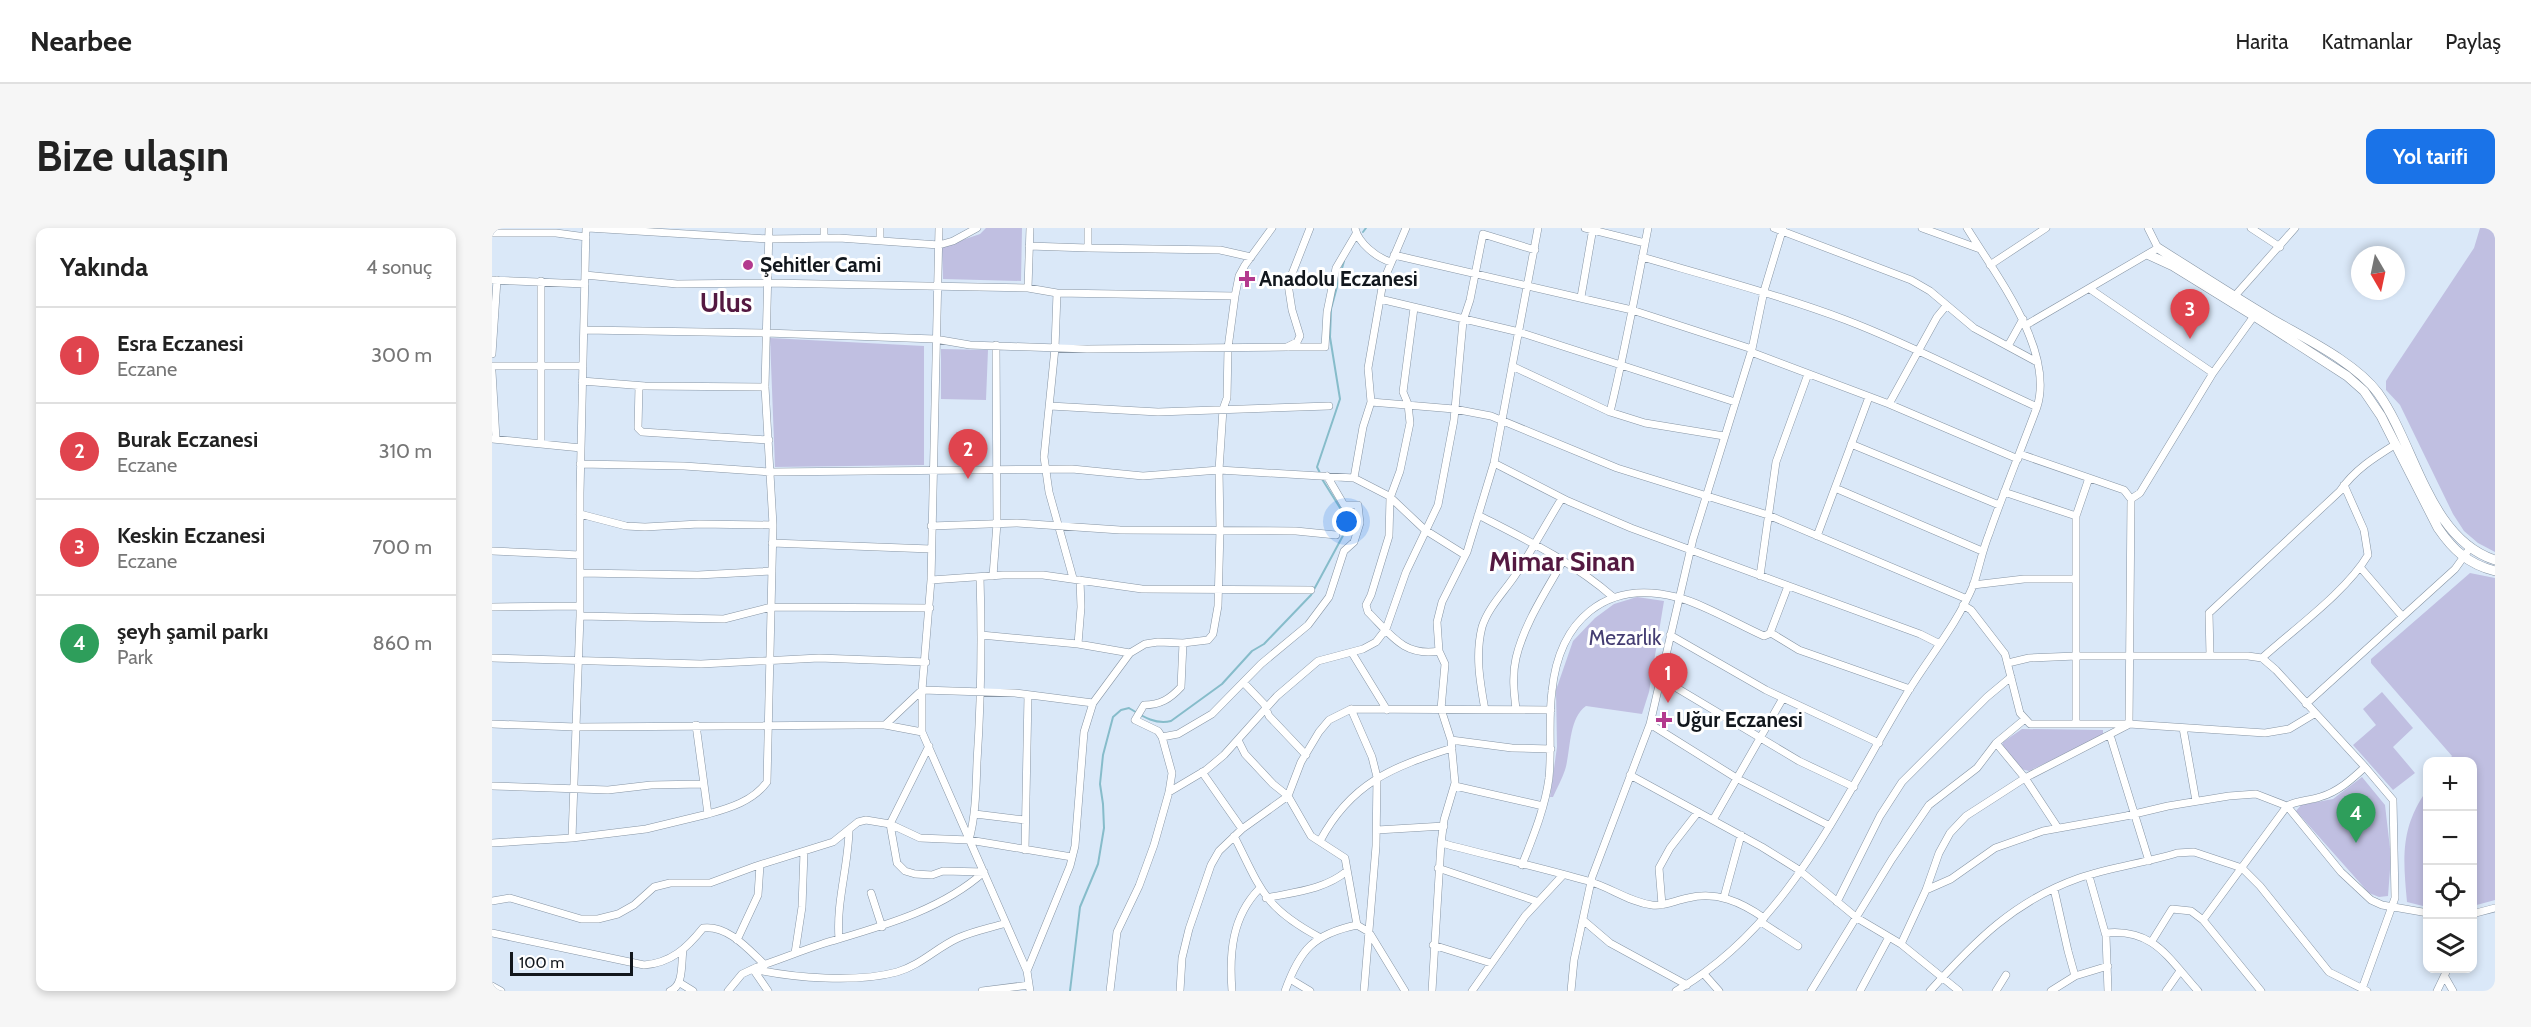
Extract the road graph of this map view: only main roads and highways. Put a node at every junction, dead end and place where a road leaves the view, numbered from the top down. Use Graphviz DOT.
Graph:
graph roads {
  1 [pos="2158,248"];
  2 [pos="2149,255"];
  3 [pos="2232,299"];
  4 [pos="2495,560"];
  5 [pos="2495,571"];
  1 -- 3 [label="main road"];
  2 -- 3 [label="main road"];
  3 -- 4 [label="main road"];
  3 -- 5 [label="main road"];
}
